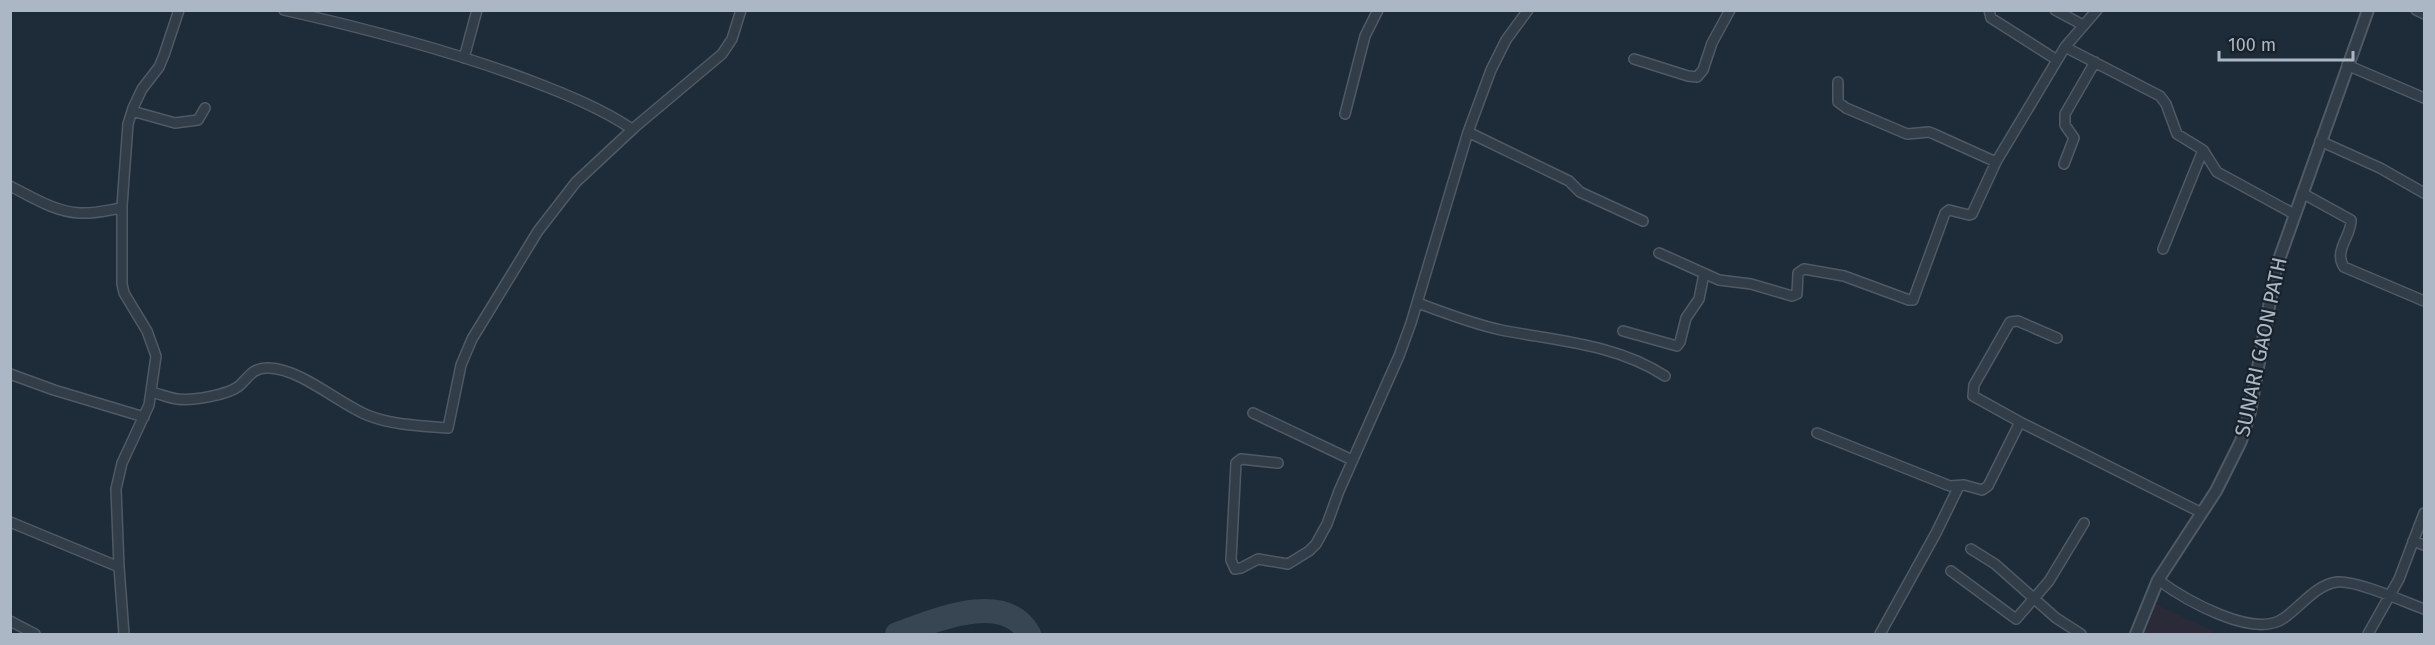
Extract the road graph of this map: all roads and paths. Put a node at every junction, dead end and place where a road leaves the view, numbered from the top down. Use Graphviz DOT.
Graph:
graph roads {
  1 [pos="178,10"];
  2 [pos="284,10"];
  3 [pos="477,10"];
  4 [pos="741,10"];
  5 [pos="1378,10"];
  6 [pos="1528,10"];
  7 [pos="1730,10"];
  8 [pos="1989,10"];
  9 [pos="2055,10"];
  10 [pos="2097,10"];
  11 [pos="2368,10"];
  12 [pos="2416,10"];
  13 [pos="2424,14"];
  14 [pos="2083,25"];
  15 [pos="2066,47"];
  16 [pos="464,58"];
  17 [pos="1634,59"];
  18 [pos="2057,60"];
  19 [pos="2095,62"];
  20 [pos="2347,65"];
  21 [pos="1838,82"];
  22 [pos="2424,98"];
  23 [pos="206,108"];
  24 [pos="132,111"];
  25 [pos="1345,114"];
  26 [pos="632,129"];
  27 [pos="1468,132"];
  28 [pos="2320,141"];
  29 [pos="2203,150"];
  30 [pos="1996,162"];
  31 [pos="2064,164"];
  32 [pos="10,186"];
  33 [pos="2302,193"];
  34 [pos="2424,193"];
  35 [pos="122,208"];
  36 [pos="2295,214"];
  37 [pos="1643,221"];
  38 [pos="2163,249"];
  39 [pos="1659,253"];
  40 [pos="1704,274"];
  41 [pos="2424,301"];
  42 [pos="1418,303"];
  43 [pos="1623,331"];
  44 [pos="2057,338"];
  45 [pos="10,374"];
  46 [pos="1665,376"];
  47 [pos="151,392"];
  48 [pos="1252,413"];
  49 [pos="144,417"];
  50 [pos="2020,422"];
  51 [pos="1816,433"];
  52 [pos="1352,460"];
  53 [pos="1278,463"];
  54 [pos="1959,486"];
  55 [pos="2200,512"];
  56 [pos="2424,513"];
  57 [pos="10,522"];
  58 [pos="2085,523"];
  59 [pos="2413,541"];
  60 [pos="2424,545"];
  61 [pos="1971,549"];
  62 [pos="118,567"];
  63 [pos="1951,571"];
  64 [pos="2158,580"];
  65 [pos="2389,596"];
  66 [pos="2034,598"];
  67 [pos="2424,609"];
  68 [pos="10,621"];
  69 [pos="35,634"];
  70 [pos="124,634"];
  71 [pos="1880,634"];
  72 [pos="2081,634"];
  73 [pos="2136,634"];
  74 [pos="2368,634"];
  1 -- 24 [label="street"];
  2 -- 16 [label="street"];
  3 -- 16 [label="street"];
  4 -- 26 [label="street"];
  5 -- 25 [label="street"];
  6 -- 27 [label="street"];
  7 -- 17 [label="street"];
  8 -- 18 [label="street"];
  9 -- 14 [label="street"];
  10 -- 14 [label="street"];
  11 -- 20 [label="street, SUNARI GAON PATH"];
  12 -- 13 [label="street"];
  14 -- 15 [label="street"];
  15 -- 18 [label="street"];
  15 -- 19 [label="street"];
  16 -- 26 [label="street"];
  18 -- 30 [label="street"];
  19 -- 29 [label="street"];
  19 -- 31 [label="street"];
  20 -- 22 [label="street"];
  20 -- 28 [label="street, SUNARI GAON PATH"];
  21 -- 30 [label="street"];
  23 -- 24 [label="street"];
  24 -- 35 [label="street"];
  26 -- 47 [label="street"];
  27 -- 37 [label="street"];
  27 -- 42 [label="street"];
  28 -- 33 [label="street, SUNARI GAON PATH"];
  28 -- 34 [label="street"];
  29 -- 36 [label="street"];
  29 -- 38 [label="street"];
  30 -- 40 [label="street"];
  32 -- 35 [label="street"];
  33 -- 36 [label="street, SUNARI GAON PATH"];
  33 -- 41 [label="street"];
  35 -- 47 [label="street"];
  36 -- 55 [label="street, SUNARI GAON PATH"];
  39 -- 40 [label="street"];
  40 -- 43 [label="street"];
  42 -- 46 [label="street"];
  42 -- 52 [label="street"];
  44 -- 50 [label="street"];
  45 -- 49 [label="street"];
  47 -- 49 [label="street"];
  48 -- 52 [label="street"];
  49 -- 62 [label="street"];
  50 -- 54 [label="street"];
  50 -- 55 [label="street"];
  51 -- 54 [label="street"];
  52 -- 53 [label="street"];
  54 -- 71 [label="street"];
  55 -- 64 [label="street, SUNARI GAON PATH"];
  56 -- 59 [label="street"];
  57 -- 62 [label="street"];
  58 -- 66 [label="street"];
  59 -- 60 [label="street"];
  59 -- 65 [label="street"];
  61 -- 66 [label="street"];
  62 -- 70 [label="street"];
  63 -- 66 [label="street"];
  64 -- 65 [label="street"];
  64 -- 73 [label="street, SUNARI GAON PATH"];
  65 -- 67 [label="street"];
  65 -- 74 [label="street"];
  66 -- 72 [label="street"];
  68 -- 69 [label="street"];
}
